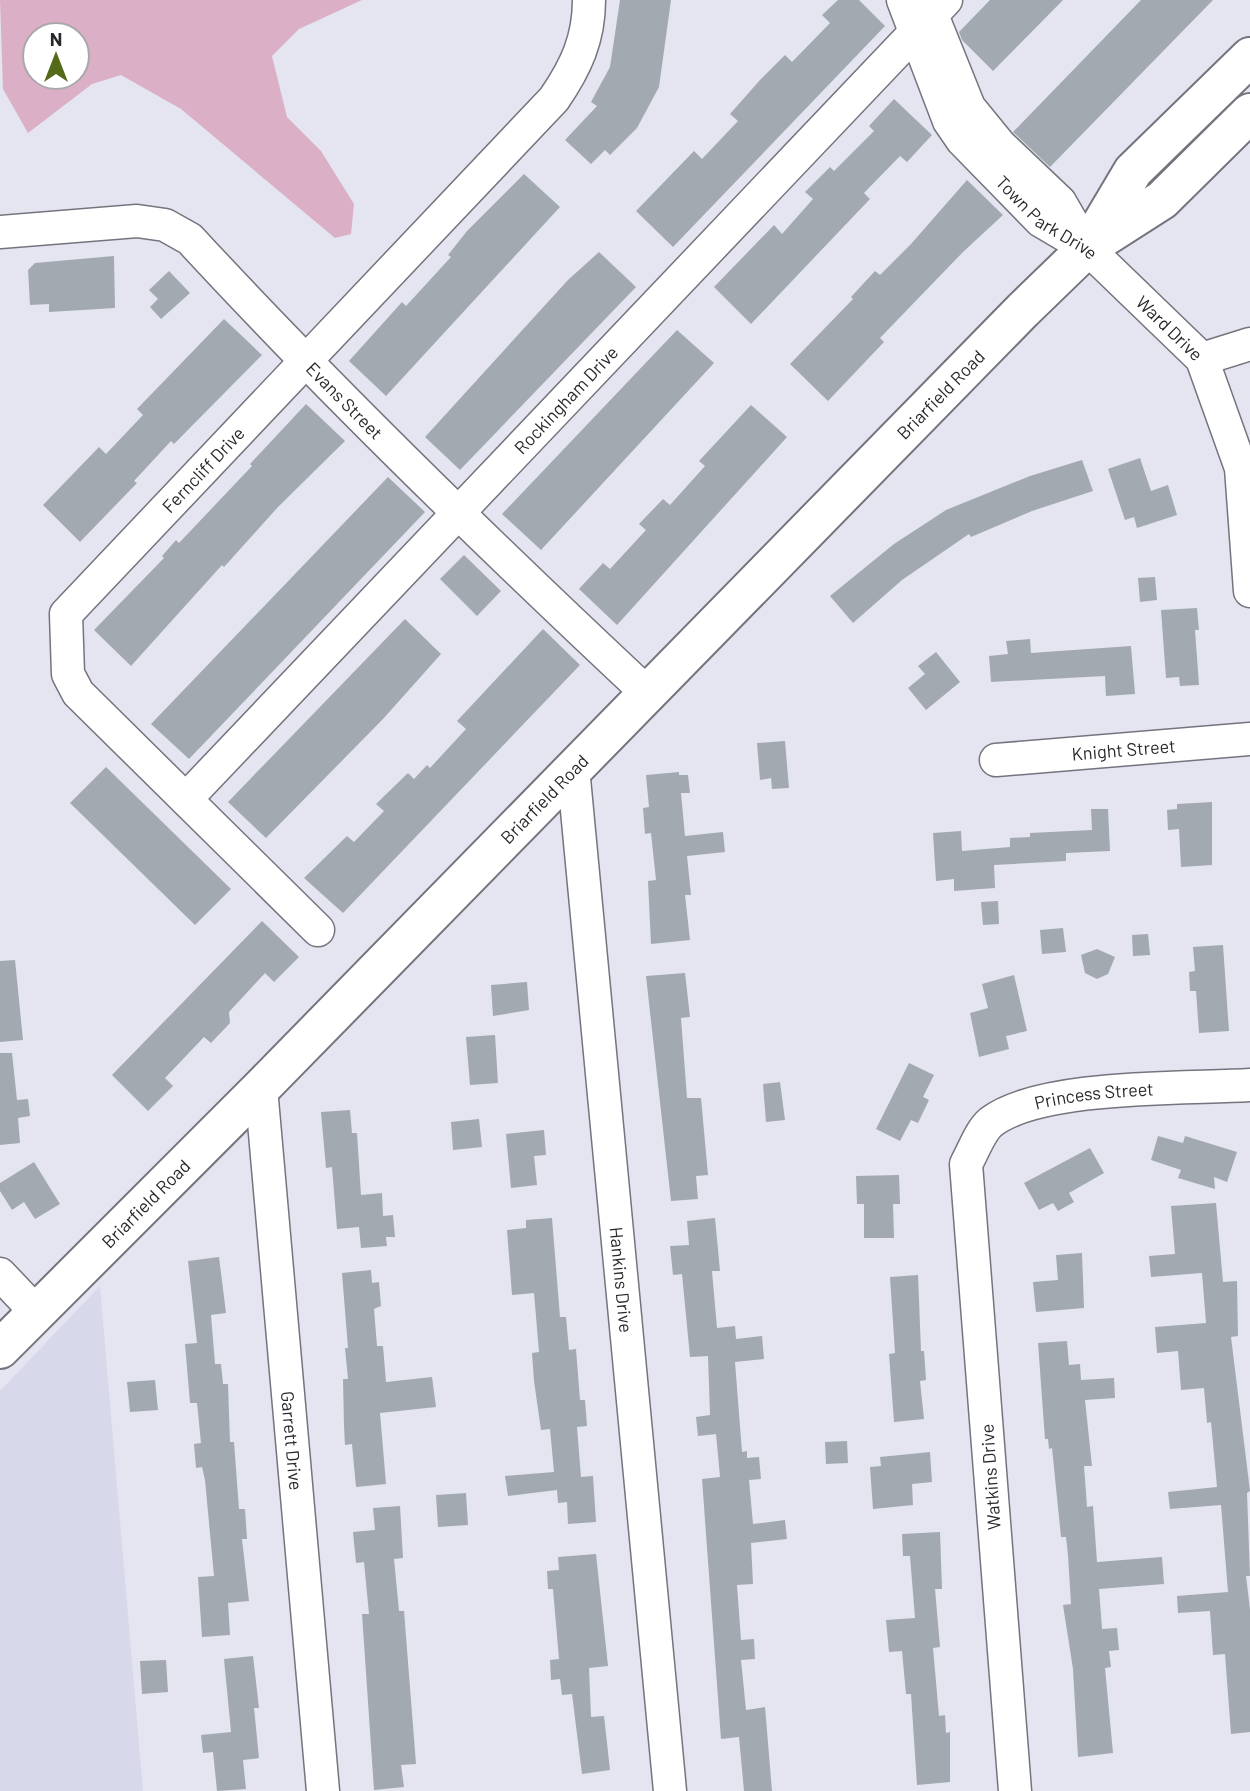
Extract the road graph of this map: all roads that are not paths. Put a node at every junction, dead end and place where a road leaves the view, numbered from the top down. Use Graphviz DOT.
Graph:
graph roads {
  1 [pos="589,0"];
  2 [pos="903,0"];
  3 [pos="929,12"];
  4 [pos="1250,57"];
  5 [pos="1250,113"];
  6 [pos="0,232"];
  7 [pos="1087,248"];
  8 [pos="1250,344"];
  9 [pos="307,359"];
  10 [pos="1202,359"];
  11 [pos="460,513"];
  12 [pos="1250,591"];
  13 [pos="646,692"];
  14 [pos="1250,740"];
  15 [pos="996,760"];
  16 [pos="573,768"];
  17 [pos="186,799"];
  18 [pos="318,930"];
  19 [pos="1250,1085"];
  20 [pos="261,1088"];
  21 [pos="966,1164"];
  22 [pos="0,1274"];
  23 [pos="36,1312"];
  24 [pos="0,1349"];
  25 [pos="323,1791"];
  26 [pos="670,1791"];
  27 [pos="1015,1791"];
  1 -- 9 [label="street, Ferncliff Drive"];
  2 -- 3 [label="street, Town Park Drive"];
  3 -- 7 [label="street, Town Park Drive"];
  3 -- 11 [label="street, Rockingham Drive"];
  4 -- 7 [label="main road, Briarfield Road"];
  5 -- 7 [label="main road, Briarfield Road"];
  6 -- 9 [label="street, Evans Street"];
  7 -- 10 [label="street, Ward Drive"];
  7 -- 13 [label="main road, Briarfield Road"];
  8 -- 10 [label="street"];
  9 -- 11 [label="street, Evans Street"];
  9 -- 17 [label="street, Ferncliff Drive"];
  10 -- 12 [label="street, Ward Drive"];
  11 -- 13 [label="street, Evans Street"];
  11 -- 17 [label="street, Rockingham Drive"];
  13 -- 16 [label="main road, Briarfield Road"];
  14 -- 15 [label="street, Knight Street"];
  16 -- 20 [label="main road, Briarfield Road"];
  16 -- 26 [label="street, Hankins Drive"];
  17 -- 18 [label="street, Ferncliff Drive"];
  19 -- 21 [label="street, Princess Street"];
  20 -- 23 [label="main road, Briarfield Road"];
  20 -- 25 [label="street, Garrett Drive"];
  21 -- 27 [label="street, Watkins Drive"];
  22 -- 23 [label="street"];
  23 -- 24 [label="main road, Briarfield Road"];
}
